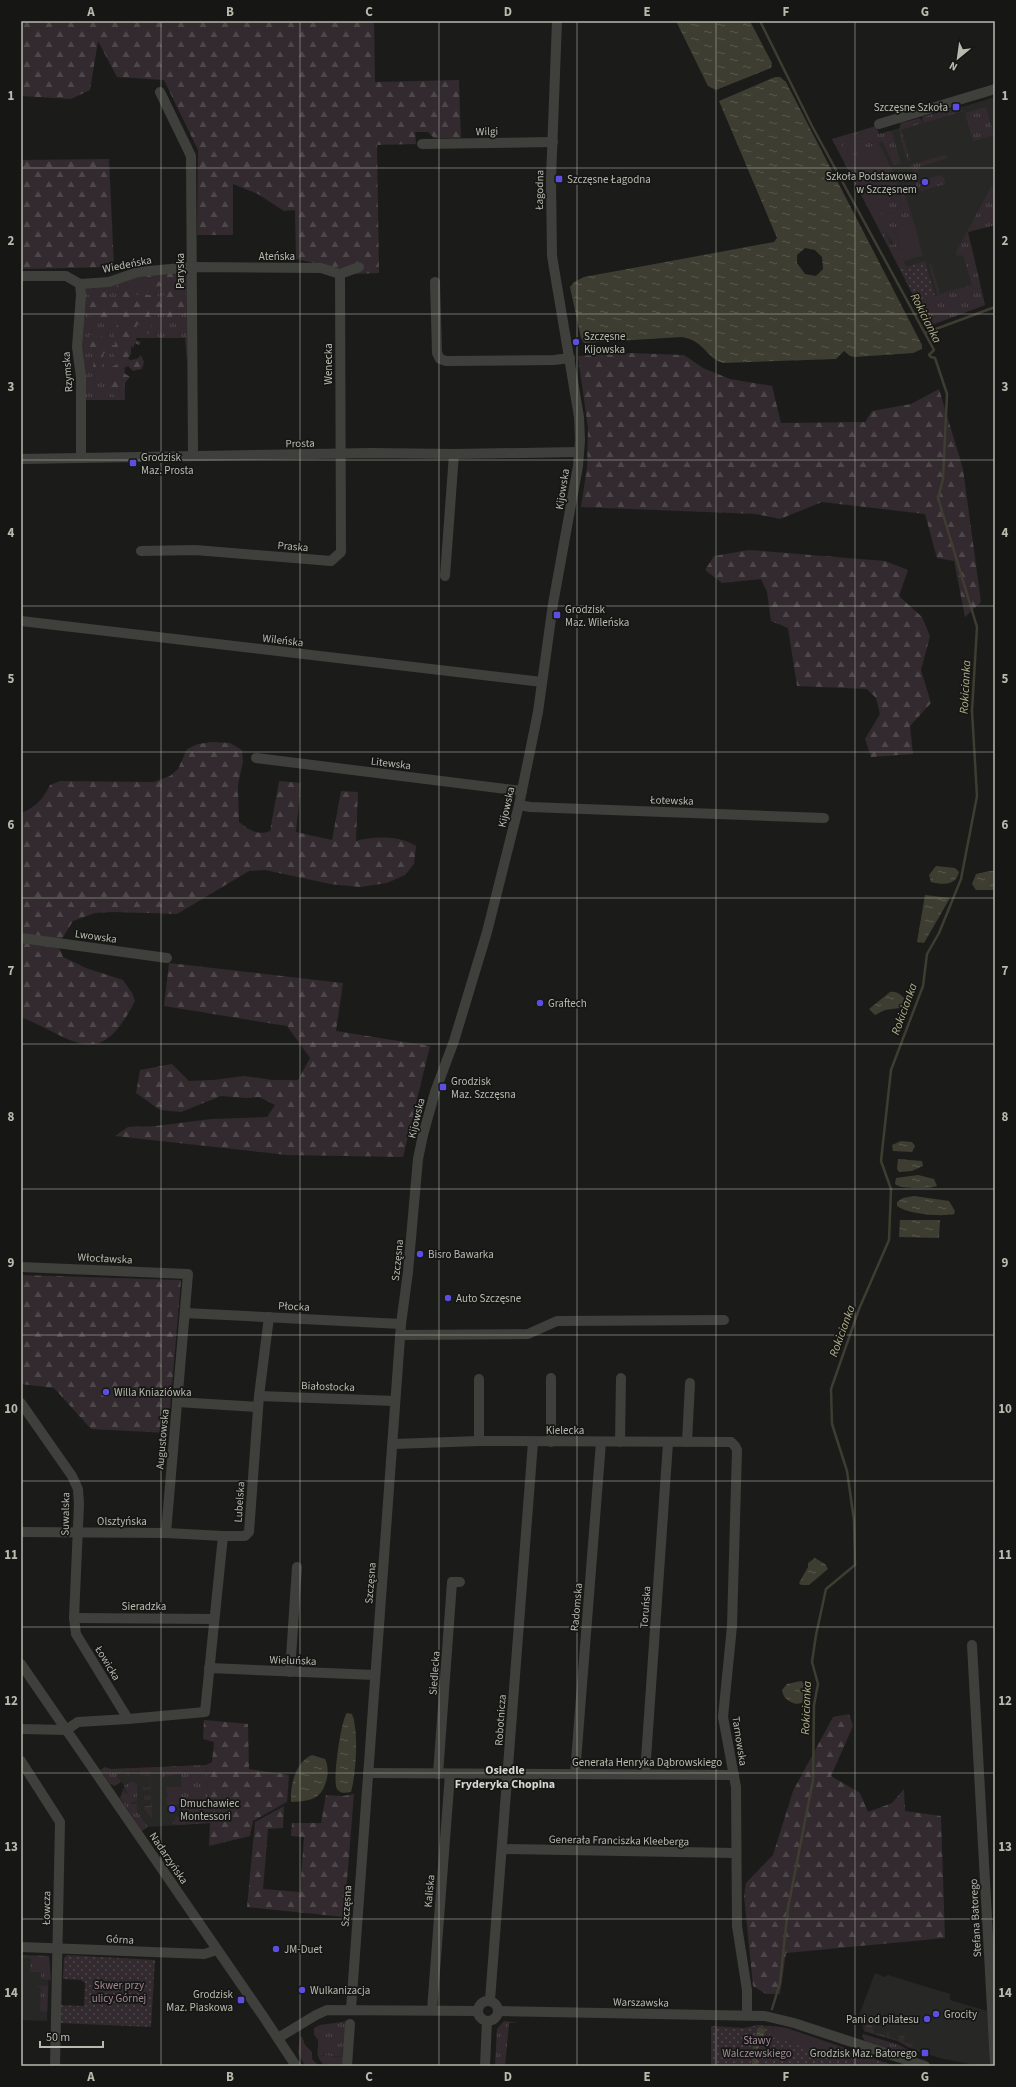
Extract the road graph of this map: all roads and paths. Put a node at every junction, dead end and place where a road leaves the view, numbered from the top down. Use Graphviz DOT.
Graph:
graph roads {
  1 [pos="557,21"];
  2 [pos="995,89"];
  3 [pos="160,92"];
  4 [pos="879,124"];
  5 [pos="552,142"];
  6 [pos="422,144"];
  7 [pos="192,267"];
  8 [pos="359,268"];
  9 [pos="340,274"];
  10 [pos="21,276"];
  11 [pos="435,282"];
  12 [pos="80,284"];
  13 [pos="570,358"];
  14 [pos="579,452"];
  15 [pos="341,454"];
  16 [pos="454,454"];
  17 [pos="194,456"];
  18 [pos="80,458"];
  19 [pos="21,459"];
  20 [pos="141,551"];
  21 [pos="445,576"];
  22 [pos="21,621"];
  23 [pos="542,682"];
  24 [pos="256,758"];
  25 [pos="522,791"];
  26 [pos="519,804"];
  27 [pos="824,818"];
  28 [pos="21,938"];
  29 [pos="167,958"];
  30 [pos="418,1159"];
  31 [pos="21,1267"];
  32 [pos="188,1274"];
  33 [pos="185,1313"];
  34 [pos="269,1317"];
  35 [pos="724,1320"];
  36 [pos="401,1324"];
  37 [pos="400,1335"];
  38 [pos="552,1378"];
  39 [pos="621,1378"];
  40 [pos="479,1379"];
  41 [pos="690,1383"];
  42 [pos="259,1396"];
  43 [pos="396,1401"];
  44 [pos="177,1402"];
  45 [pos="21,1403"];
  46 [pos="258,1407"];
  47 [pos="479,1441"];
  48 [pos="533,1442"];
  49 [pos="551,1442"];
  50 [pos="601,1442"];
  51 [pos="620,1442"];
  52 [pos="687,1442"];
  53 [pos="668,1443"];
  54 [pos="393,1444"];
  55 [pos="735,1446"];
  56 [pos="21,1532"];
  57 [pos="166,1533"];
  58 [pos="78,1534"];
  59 [pos="222,1536"];
  60 [pos="297,1567"];
  61 [pos="460,1582"];
  62 [pos="74,1618"];
  63 [pos="214,1619"];
  64 [pos="972,1645"];
  65 [pos="21,1664"];
  66 [pos="209,1668"];
  67 [pos="290,1672"];
  68 [pos="375,1675"];
  69 [pos="128,1719"];
  70 [pos="21,1729"];
  71 [pos="66,1730"];
  72 [pos="22,1765"];
  73 [pos="368,1773"];
  74 [pos="645,1773"];
  75 [pos="438,1774"];
  76 [pos="450,1774"];
  77 [pos="507,1774"];
  78 [pos="575,1774"];
  79 [pos="734,1775"];
  80 [pos="502,1849"];
  81 [pos="736,1853"];
  82 [pos="990,1894"];
  83 [pos="21,1947"];
  84 [pos="57,1948"];
  85 [pos="217,1950"];
  86 [pos="490,2000"];
  87 [pos="351,2010"];
  88 [pos="432,2010"];
  89 [pos="478,2011"];
  90 [pos="498,2011"];
  91 [pos="747,2015"];
  92 [pos="487,2021"];
  93 [pos="350,2024"];
  94 [pos="278,2038"];
  95 [pos="995,2063"];
  96 [pos="55,2066"];
  97 [pos="296,2066"];
  98 [pos="347,2066"];
  99 [pos="485,2066"];
  100 [pos="925,2066"];
  1 -- 5 [label="street, Łagodna"];
  2 -- 4 [label="street"];
  3 -- 7 [label="street, Paryska"];
  5 -- 6 [label="street, Wilgi"];
  5 -- 13 [label="street, Łagodna"];
  7 -- 9 [label="street, Ateńska"];
  7 -- 12 [label="street, Wiedeńska"];
  7 -- 17 [label="street, Paryska"];
  8 -- 9 [label="street"];
  9 -- 15 [label="street, Wenecka"];
  10 -- 12 [label="street, Wiedeńska"];
  11 -- 13 [label="street"];
  12 -- 18 [label="street, Rzymska"];
  13 -- 14 [label="street, Łagodna"];
  14 -- 16 [label="street, Prosta"];
  14 -- 23 [label="street, Kijowska"];
  15 -- 16 [label="street, Prosta"];
  15 -- 17 [label="street, Prosta"];
  15 -- 20 [label="street, Praska"];
  16 -- 21 [label="street"];
  17 -- 18 [label="street, Prosta"];
  18 -- 19 [label="street, Prosta"];
  22 -- 23 [label="street, Wileńska"];
  23 -- 25 [label="street, Kijowska"];
  24 -- 25 [label="street, Litewska"];
  25 -- 26 [label="street, Kijowska"];
  26 -- 27 [label="street, Łotewska"];
  26 -- 30 [label="street, Kijowska"];
  28 -- 29 [label="street, Lwowska"];
  30 -- 36 [label="street, Szczęsna"];
  31 -- 32 [label="street, Włocławska"];
  32 -- 33 [label="street, Augustowska"];
  33 -- 34 [label="street, Płocka"];
  33 -- 44 [label="street, Augustowska"];
  34 -- 36 [label="street, Płocka"];
  34 -- 42 [label="street, Lubelska"];
  35 -- 37 [label="street"];
  36 -- 37 [label="street, Szczęsna"];
  37 -- 43 [label="street, Szczęsna"];
  38 -- 49 [label="street"];
  39 -- 51 [label="street"];
  40 -- 47 [label="street"];
  41 -- 52 [label="street"];
  42 -- 43 [label="street, Białostocka"];
  42 -- 46 [label="street, Lubelska"];
  43 -- 54 [label="street, Szczęsna"];
  44 -- 46 [label="street"];
  44 -- 57 [label="street, Augustowska"];
  45 -- 58 [label="street, Suwalska"];
  46 -- 59 [label="street, Lubelska"];
  47 -- 48 [label="street, Kielecka"];
  47 -- 54 [label="street, Kielecka"];
  48 -- 49 [label="street, Kielecka"];
  48 -- 77 [label="street, Robotnicza"];
  49 -- 50 [label="street, Kielecka"];
  50 -- 51 [label="street, Kielecka"];
  50 -- 78 [label="street, Radomska"];
  51 -- 53 [label="street, Kielecka"];
  52 -- 53 [label="street, Kielecka"];
  52 -- 55 [label="street, Kielecka"];
  53 -- 74 [label="street, Toruńska"];
  54 -- 68 [label="street, Szczęsna"];
  55 -- 79 [label="street, Tarnowska"];
  56 -- 58 [label="street, Olsztyńska"];
  57 -- 58 [label="street, Olsztyńska"];
  57 -- 59 [label="street, Olsztyńska"];
  58 -- 62 [label="street, Suwalska"];
  59 -- 63 [label="street"];
  60 -- 67 [label="street"];
  61 -- 75 [label="street, Siedlecka"];
  62 -- 63 [label="street, Sieradzka"];
  62 -- 69 [label="street, Łowicka"];
  63 -- 66 [label="street"];
  64 -- 82 [label="street, Stefana Batorego"];
  65 -- 71 [label="street, Nadarzyńska"];
  66 -- 67 [label="street, Wieluńska"];
  66 -- 69 [label="street"];
  67 -- 68 [label="street, Wieluńska"];
  68 -- 73 [label="street, Szczęsna"];
  69 -- 71 [label="street"];
  70 -- 71 [label="street"];
  71 -- 85 [label="street, Nadarzyńska"];
  72 -- 84 [label="street, Łowcza"];
  73 -- 75 [label="street, Generała Henryka Dąbrowskiego"];
  73 -- 87 [label="street, Szczęsna"];
  74 -- 78 [label="street, Generała Henryka Dąbrowskiego"];
  74 -- 79 [label="street, Generała Henryka Dąbrowskiego"];
  75 -- 76 [label="street, Generała Henryka Dąbrowskiego"];
  76 -- 77 [label="street, Generała Henryka Dąbrowskiego"];
  76 -- 88 [label="street, Kaliska"];
  77 -- 78 [label="street, Generała Henryka Dąbrowskiego"];
  77 -- 80 [label="street, Robotnicza"];
  79 -- 81 [label="street, Tarnowska"];
  80 -- 81 [label="street, Generała Franciszka Kleeberga"];
  80 -- 86 [label="street, Robotnicza"];
  81 -- 91 [label="street, Tarnowska"];
  82 -- 95 [label="street, Stefana Batorego"];
  83 -- 84 [label="street, Górna"];
  84 -- 85 [label="street, Górna"];
  84 -- 96 [label="street, Łowcza"];
  85 -- 94 [label="street, Nadarzyńska"];
  86 -- 89 [label="street"];
  86 -- 90 [label="street"];
  87 -- 88 [label="street"];
  87 -- 94 [label="street"];
  88 -- 89 [label="street"];
  89 -- 92 [label="street"];
  90 -- 91 [label="street, Warszawska"];
  90 -- 92 [label="street"];
  91 -- 100 [label="street, Warszawska"];
  92 -- 99 [label="street"];
  93 -- 98 [label="street"];
  94 -- 97 [label="street, Nadarzyńska"];
}
